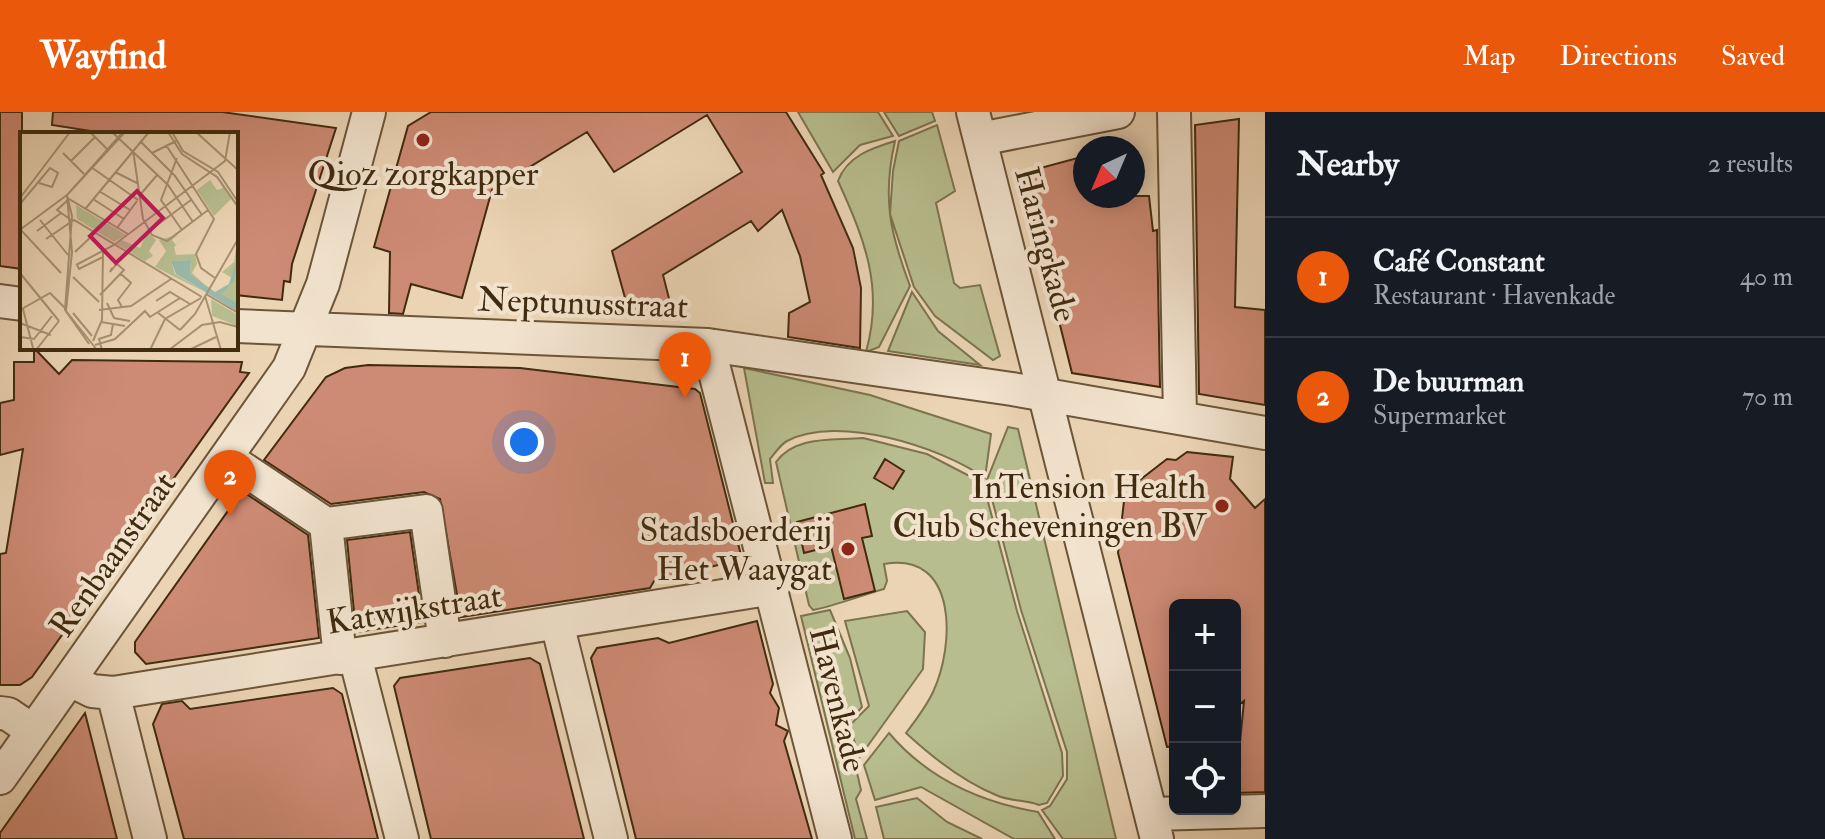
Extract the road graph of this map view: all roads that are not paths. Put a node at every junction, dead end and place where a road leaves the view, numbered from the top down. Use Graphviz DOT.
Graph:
graph roads {
  1 [pos="1118,112"];
  2 [pos="1174,112"];
  3 [pos="365,113"];
  4 [pos="976,125"];
  5 [pos="0,301"];
  6 [pos="20,304"];
  7 [pos="238,326"];
  8 [pos="305,330"];
  9 [pos="708,345"];
  10 [pos="1047,395"];
  11 [pos="1180,417"];
  12 [pos="1265,433"];
  13 [pos="227,458"];
  14 [pos="326,524"];
  15 [pos="773,588"];
  16 [pos="557,623"];
  17 [pos="445,641"];
  18 [pos="347,657"];
  19 [pos="70,680"];
  20 [pos="113,693"];
  21 [pos="0,713"];
  22 [pos="33,731"];
  23 [pos="0,778"];
  24 [pos="1265,811"];
  25 [pos="1154,826"];
  26 [pos="150,839"];
  27 [pos="402,839"];
  28 [pos="611,839"];
  29 [pos="835,839"];
  1 -- 4 [label="street"];
  2 -- 11 [label="street"];
  3 -- 8 [label="street, Renbaanstraat"];
  4 -- 10 [label="street, Haringkade"];
  5 -- 6 [label="street"];
  7 -- 8 [label="street, Neptunusstraat"];
  8 -- 9 [label="street, Neptunusstraat"];
  8 -- 13 [label="street, Renbaanstraat"];
  9 -- 10 [label="street, Neptunusstraat"];
  9 -- 15 [label="street, Havenkade"];
  10 -- 11 [label="street, Neptunusstraat"];
  10 -- 25 [label="street, Haringkade"];
  11 -- 12 [label="street, Neptunusstraat"];
  13 -- 14 [label="street"];
  13 -- 19 [label="street, Renbaanstraat"];
  14 -- 17 [label="street"];
  14 -- 18 [label="street"];
  15 -- 16 [label="street, Katwijkstraat"];
  15 -- 29 [label="street, Havenkade"];
  16 -- 17 [label="street, Katwijkstraat"];
  16 -- 28 [label="street"];
  17 -- 18 [label="street, Katwijkstraat"];
  18 -- 20 [label="street, Katwijkstraat"];
  18 -- 27 [label="street"];
  19 -- 20 [label="street, Katwijkstraat"];
  19 -- 22 [label="street, Renbaanstraat"];
  20 -- 26 [label="street"];
  21 -- 22 [label="street"];
  22 -- 23 [label="street, Renbaanstraat"];
  24 -- 25 [label="street"];
}
